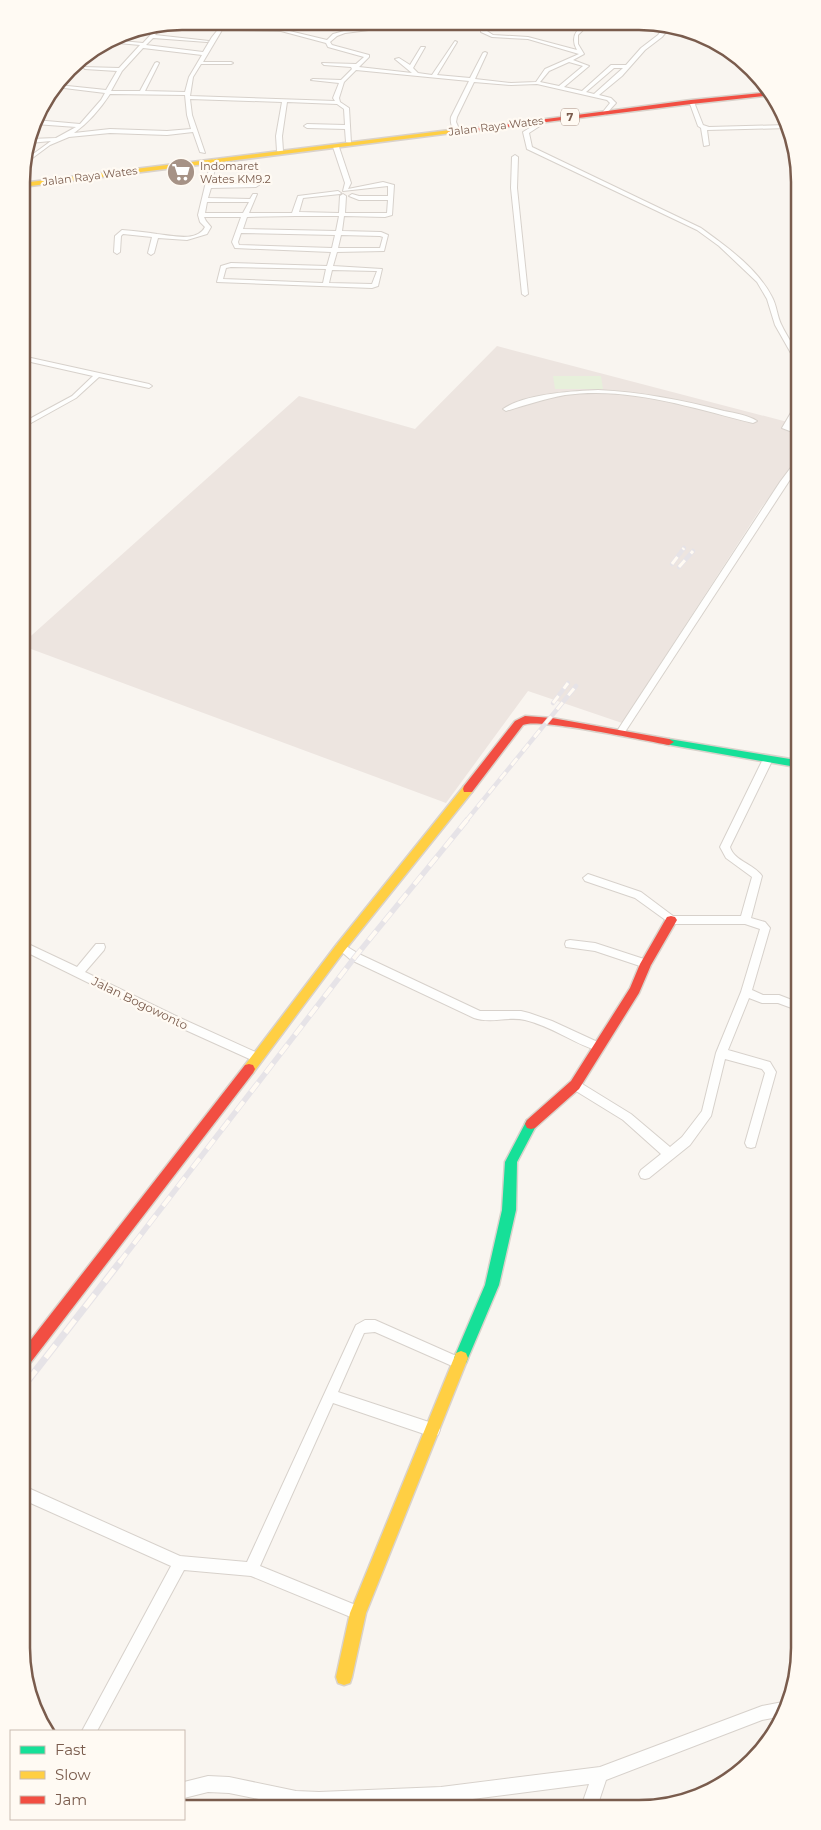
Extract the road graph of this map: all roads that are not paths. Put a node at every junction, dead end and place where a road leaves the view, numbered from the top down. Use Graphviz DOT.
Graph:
graph roads {
  1 [pos="219,30"];
  2 [pos="281,30"];
  3 [pos="360,30"];
  4 [pos="483,30"];
  5 [pos="580,30"];
  6 [pos="663,32"];
  7 [pos="154,33"];
  8 [pos="151,36"];
  9 [pos="207,41"];
  10 [pos="328,42"];
  11 [pos="455,42"];
  12 [pos="123,43"];
  13 [pos="143,45"];
  14 [pos="423,48"];
  15 [pos="485,53"];
  16 [pos="582,53"];
  17 [pos="205,54"];
  18 [pos="397,59"];
  19 [pos="568,60"];
  20 [pos="201,62"];
  21 [pos="157,63"];
  22 [pos="231,63"];
  23 [pos="324,64"];
  24 [pos="355,67"];
  25 [pos="628,67"];
  26 [pos="85,68"];
  27 [pos="411,68"];
  28 [pos="120,70"];
  29 [pos="416,74"];
  30 [pos="434,76"];
  31 [pos="313,80"];
  32 [pos="472,81"];
  33 [pos="342,82"];
  34 [pos="537,82"];
  35 [pos="64,87"];
  36 [pos="561,87"];
  37 [pos="109,92"];
  38 [pos="584,92"];
  39 [pos="142,93"];
  40 [pos="596,95"];
  41 [pos="763,95"];
  42 [pos="188,96"];
  43 [pos="285,102"];
  44 [pos="691,102"];
  45 [pos="338,103"];
  46 [pos="605,113"];
  47 [pos="546,120"];
  48 [pos="43,123"];
  49 [pos="80,126"];
  50 [pos="307,126"];
  51 [pos="780,126"];
  52 [pos="347,127"];
  53 [pos="704,128"];
  54 [pos="194,130"];
  55 [pos="457,131"];
  56 [pos="66,136"];
  57 [pos="56,139"];
  58 [pos="36,141"];
  59 [pos="349,142"];
  60 [pos="367,142"];
  61 [pos="706,145"];
  62 [pos="336,147"];
  63 [pos="280,151"];
  64 [pos="32,157"];
  65 [pos="206,157"];
  66 [pos="514,157"];
  67 [pos="30,182"];
  68 [pos="256,185"];
  69 [pos="208,186"];
  70 [pos="346,193"];
  71 [pos="255,195"];
  72 [pos="391,198"];
  73 [pos="204,200"];
  74 [pos="249,200"];
  75 [pos="296,214"];
  76 [pos="342,214"];
  77 [pos="202,215"];
  78 [pos="245,215"];
  79 [pos="239,231"];
  80 [pos="339,232"];
  81 [pos="156,235"];
  82 [pos="334,250"];
  83 [pos="117,252"];
  84 [pos="150,253"];
  85 [pos="329,267"];
  86 [pos="325,285"];
  87 [pos="525,294"];
  88 [pos="791,348"];
  89 [pos="30,360"];
  90 [pos="97,375"];
  91 [pos="149,386"];
  92 [pos="506,408"];
  93 [pos="791,419"];
  94 [pos="753,421"];
  95 [pos="30,422"];
  96 [pos="791,430"];
  97 [pos="791,473"];
  98 [pos="622,730"];
  99 [pos="768,758"];
  100 [pos="791,763"];
  101 [pos="588,878"];
  102 [pos="671,920"];
  103 [pos="745,920"];
  104 [pos="570,944"];
  105 [pos="100,947"];
  106 [pos="341,947"];
  107 [pos="30,949"];
  108 [pos="646,964"];
  109 [pos="78,973"];
  110 [pos="746,992"];
  111 [pos="791,1003"];
  112 [pos="598,1047"];
  113 [pos="721,1053"];
  114 [pos="258,1058"];
  115 [pos="575,1084"];
  116 [pos="751,1143"];
  117 [pos="669,1154"];
  118 [pos="645,1174"];
  119 [pos="30,1352"];
  120 [pos="459,1363"];
  121 [pos="331,1396"];
  122 [pos="433,1430"];
  123 [pos="30,1496"];
  124 [pos="180,1563"];
  125 [pos="252,1570"];
  126 [pos="358,1613"];
  127 [pos="344,1677"];
  128 [pos="777,1710"];
  129 [pos="90,1730"];
  130 [pos="600,1775"];
  131 [pos="185,1790"];
  132 [pos="319,1800"];
  133 [pos="319,1800"];
  134 [pos="591,1800"];
  1 -- 17 [label="street"];
  2 -- 10 [label="street"];
  3 -- 10 [label="street"];
  4 -- 16 [label="street"];
  5 -- 16 [label="street"];
  6 -- 25 [label="street"];
  7 -- 8 [label="street"];
  8 -- 9 [label="street"];
  8 -- 13 [label="street"];
  10 -- 24 [label="street"];
  11 -- 30 [label="street"];
  12 -- 13 [label="street"];
  13 -- 17 [label="street"];
  13 -- 28 [label="street"];
  14 -- 27 [label="street"];
  15 -- 32 [label="street"];
  16 -- 19 [label="street"];
  17 -- 20 [label="street"];
  18 -- 27 [label="street"];
  19 -- 34 [label="street"];
  19 -- 36 [label="street"];
  20 -- 22 [label="street"];
  20 -- 42 [label="street"];
  21 -- 39 [label="street"];
  23 -- 24 [label="street"];
  24 -- 29 [label="street"];
  24 -- 33 [label="street"];
  25 -- 38 [label="street"];
  25 -- 40 [label="street"];
  26 -- 28 [label="street"];
  27 -- 29 [label="street"];
  28 -- 37 [label="street"];
  29 -- 30 [label="street"];
  30 -- 32 [label="street"];
  31 -- 33 [label="street"];
  32 -- 34 [label="street"];
  32 -- 55 [label="street"];
  33 -- 45 [label="street"];
  34 -- 36 [label="street"];
  35 -- 37 [label="street"];
  36 -- 38 [label="street"];
  37 -- 39 [label="street"];
  37 -- 49 [label="street"];
  38 -- 40 [label="street"];
  39 -- 42 [label="street"];
  40 -- 46 [label="street"];
  41 -- 44 [label="main road, Jalan Raya Wates / 7"];
  42 -- 43 [label="street"];
  42 -- 54 [label="street"];
  43 -- 45 [label="street"];
  43 -- 63 [label="street"];
  44 -- 46 [label="main road, Jalan Raya Wates / 7"];
  44 -- 53 [label="street"];
  45 -- 52 [label="street"];
  46 -- 47 [label="main road, Jalan Raya Wates / 7"];
  47 -- 55 [label="main road, Jalan Raya Wates / 7"];
  47 -- 88 [label="street"];
  48 -- 49 [label="street"];
  49 -- 56 [label="street"];
  50 -- 52 [label="street"];
  51 -- 53 [label="street"];
  52 -- 59 [label="street"];
  53 -- 61 [label="street"];
  54 -- 56 [label="street"];
  54 -- 65 [label="street"];
  55 -- 60 [label="main road, Jalan Raya Wates / 7"];
  56 -- 57 [label="street"];
  57 -- 58 [label="street"];
  57 -- 64 [label="street"];
  59 -- 60 [label="main road, Jalan Raya Wates"];
  59 -- 63 [label="main road, Jalan Raya Wates"];
  60 -- 62 [label="main road, Jalan Raya Wates / 7"];
  62 -- 65 [label="main road, Jalan Raya Wates / 7"];
  62 -- 70 [label="street"];
  63 -- 65 [label="main road, Jalan Raya Wates"];
  65 -- 67 [label="main road, Jalan Raya Wates / 7"];
  65 -- 69 [label="street"];
  66 -- 87 [label="street"];
  68 -- 69 [label="street"];
  69 -- 73 [label="street"];
  70 -- 72 [label="street"];
  70 -- 72 [label="street"];
  70 -- 75 [label="street"];
  70 -- 76 [label="street"];
  71 -- 78 [label="street"];
  72 -- 76 [label="street"];
  73 -- 74 [label="street"];
  73 -- 77 [label="street"];
  75 -- 76 [label="street"];
  75 -- 78 [label="street"];
  76 -- 80 [label="street"];
  77 -- 78 [label="street"];
  77 -- 81 [label="street"];
  78 -- 79 [label="street"];
  79 -- 80 [label="street"];
  79 -- 82 [label="street"];
  80 -- 82 [label="street"];
  80 -- 82 [label="street"];
  81 -- 83 [label="street"];
  81 -- 84 [label="street"];
  82 -- 85 [label="street"];
  85 -- 86 [label="street"];
  85 -- 86 [label="street"];
  85 -- 86 [label="street"];
  89 -- 90 [label="street"];
  90 -- 91 [label="street"];
  90 -- 95 [label="street"];
  92 -- 94 [label="street"];
  93 -- 96 [label="street"];
  97 -- 98 [label="street"];
  98 -- 99 [label="main road"];
  98 -- 106 [label="main road"];
  99 -- 100 [label="main road"];
  99 -- 103 [label="street"];
  101 -- 102 [label="street"];
  102 -- 103 [label="street"];
  102 -- 108 [label="main road"];
  103 -- 110 [label="street"];
  104 -- 108 [label="street"];
  105 -- 109 [label="street"];
  106 -- 112 [label="street"];
  106 -- 114 [label="main road"];
  107 -- 109 [label="street, Jalan Bogowonto"];
  108 -- 112 [label="main road"];
  109 -- 114 [label="street, Jalan Bogowonto"];
  110 -- 111 [label="street"];
  110 -- 113 [label="street"];
  112 -- 115 [label="main road"];
  113 -- 116 [label="street"];
  113 -- 117 [label="street"];
  114 -- 119 [label="main road"];
  115 -- 117 [label="street"];
  115 -- 120 [label="main road"];
  117 -- 118 [label="street"];
  120 -- 121 [label="street"];
  120 -- 122 [label="main road"];
  121 -- 122 [label="street"];
  121 -- 125 [label="street"];
  122 -- 126 [label="main road"];
  123 -- 124 [label="street"];
  124 -- 125 [label="street"];
  124 -- 129 [label="street"];
  125 -- 126 [label="street"];
  126 -- 127 [label="main road"];
  128 -- 130 [label="street"];
  130 -- 133 [label="street"];
  130 -- 134 [label="street"];
  131 -- 132 [label="street"];
}
